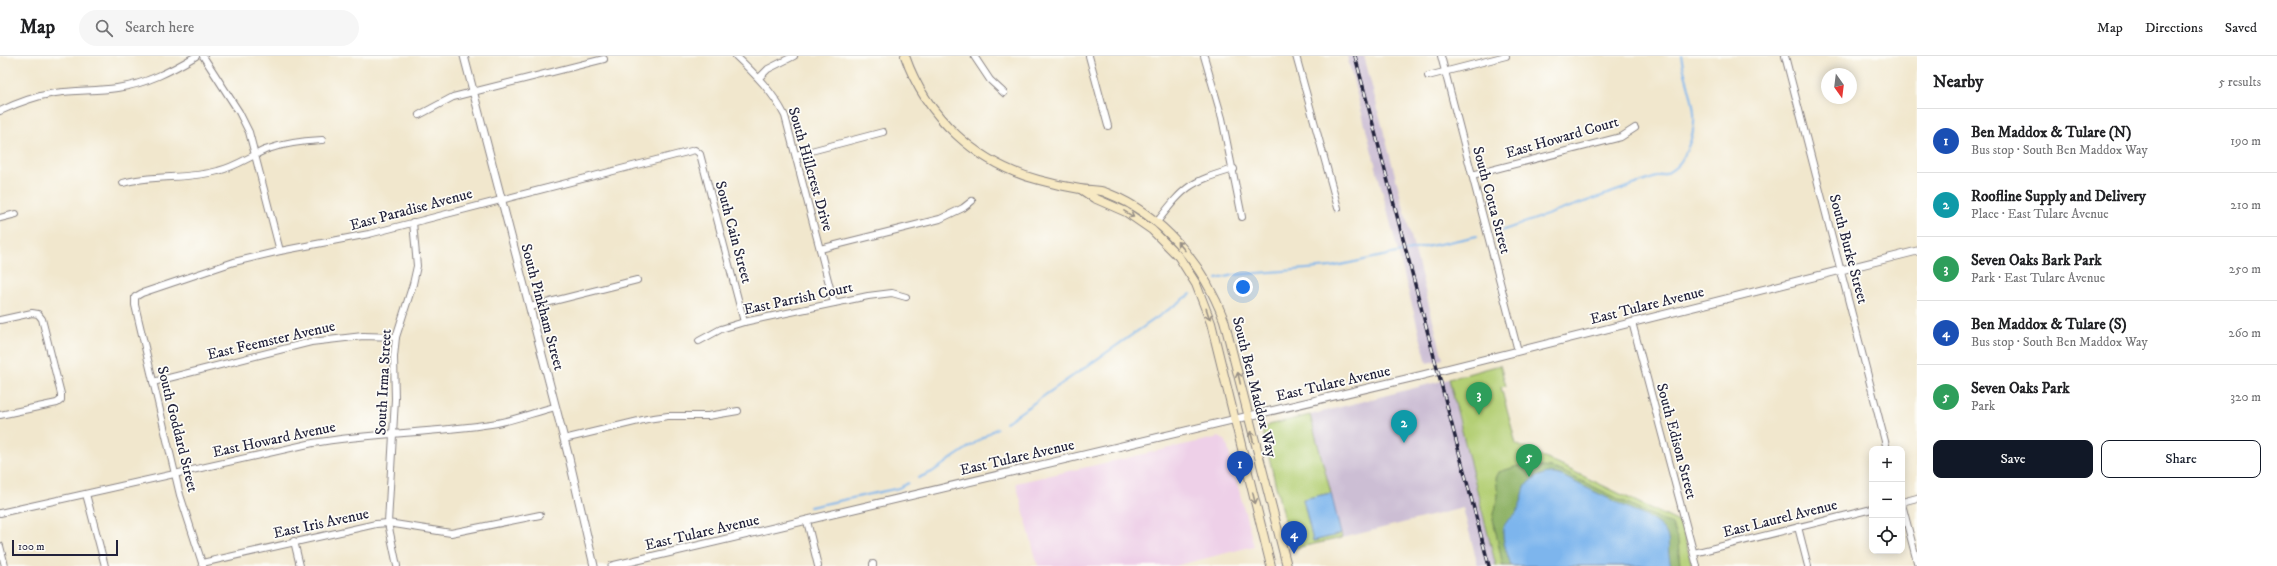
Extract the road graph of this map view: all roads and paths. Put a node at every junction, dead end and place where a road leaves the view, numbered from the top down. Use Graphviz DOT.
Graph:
graph roads {
  1 [pos="196,56"];
  2 [pos="203,56"];
  3 [pos="464,56"];
  4 [pos="736,56"];
  5 [pos="794,56"];
  6 [pos="905,56"];
  7 [pos="974,56"];
  8 [pos="1089,56"];
  9 [pos="1204,56"];
  10 [pos="1296,56"];
  11 [pos="1441,56"];
  12 [pos="1506,56"];
  13 [pos="1785,56"];
  14 [pos="604,59"];
  15 [pos="1445,72"];
  16 [pos="1428,76"];
  17 [pos="759,78"];
  18 [pos="474,92"];
  19 [pos="1004,94"];
  20 [pos="0,112"];
  21 [pos="419,115"];
  22 [pos="1108,126"];
  23 [pos="1635,128"];
  24 [pos="883,132"];
  25 [pos="322,140"];
  26 [pos="695,150"];
  27 [pos="257,155"];
  28 [pos="796,155"];
  29 [pos="1234,169"];
  30 [pos="1472,175"];
  31 [pos="123,184"];
  32 [pos="1082,190"];
  33 [pos="502,198"];
  34 [pos="972,201"];
  35 [pos="1338,208"];
  36 [pos="16,214"];
  37 [pos="1242,217"];
  38 [pos="0,218"];
  39 [pos="413,222"];
  40 [pos="1157,222"];
  41 [pos="820,249"];
  42 [pos="280,251"];
  43 [pos="1917,251"];
  44 [pos="1841,270"];
  45 [pos="637,280"];
  46 [pos="135,297"];
  47 [pos="906,297"];
  48 [pos="834,303"];
  49 [pos="530,307"];
  50 [pos="0,320"];
  51 [pos="744,322"];
  52 [pos="1632,322"];
  53 [pos="396,337"];
  54 [pos="700,341"];
  55 [pos="1518,351"];
  56 [pos="153,382"];
  57 [pos="556,407"];
  58 [pos="738,411"];
  59 [pos="0,415"];
  60 [pos="1247,416"];
  61 [pos="1234,420"];
  62 [pos="393,433"];
  63 [pos="564,439"];
  64 [pos="1886,446"];
  65 [pos="175,474"];
  66 [pos="86,494"];
  67 [pos="1917,498"];
  68 [pos="1905,502"];
  69 [pos="1869,510"];
  70 [pos="0,513"];
  71 [pos="540,515"];
  72 [pos="1905,515"];
  73 [pos="807,521"];
  74 [pos="388,523"];
  75 [pos="1798,527"];
  76 [pos="294,541"];
  77 [pos="0,546"];
  78 [pos="1694,553"];
  79 [pos="1917,562"];
  80 [pos="203,564"];
  81 [pos="5,566"];
  82 [pos="105,566"];
  83 [pos="300,566"];
  84 [pos="397,566"];
  85 [pos="594,566"];
  86 [pos="612,566"];
  87 [pos="818,566"];
  88 [pos="1271,566"];
  89 [pos="1287,566"];
  90 [pos="1697,566"];
  91 [pos="1808,566"];
  1 -- 20 [label="street"];
  2 -- 27 [label="street"];
  3 -- 18 [label="street, South Pinkham Street"];
  4 -- 17 [label="street, South Hillcrest Drive"];
  5 -- 17 [label="street"];
  6 -- 32 [label="main road, South Ben Maddox Way"];
  7 -- 19 [label="street"];
  8 -- 22 [label="street"];
  9 -- 29 [label="street"];
  10 -- 35 [label="street"];
  11 -- 15 [label="street, South Cotta Street"];
  12 -- 15 [label="street"];
  13 -- 44 [label="street, South Burke Street"];
  14 -- 18 [label="street"];
  15 -- 16 [label="street"];
  15 -- 30 [label="street, South Cotta Street"];
  17 -- 28 [label="street, South Hillcrest Drive"];
  18 -- 21 [label="street"];
  18 -- 33 [label="street, South Pinkham Street"];
  23 -- 30 [label="street, East Howard Court"];
  24 -- 28 [label="street"];
  25 -- 27 [label="street"];
  26 -- 33 [label="street, East Paradise Avenue"];
  26 -- 51 [label="street, South Cain Street"];
  27 -- 31 [label="street"];
  27 -- 42 [label="street"];
  28 -- 41 [label="street, South Hillcrest Drive"];
  29 -- 37 [label="street"];
  29 -- 40 [label="street"];
  30 -- 55 [label="street, South Cotta Street"];
  32 -- 40 [label="main road, South Ben Maddox Way"];
  32 -- 61 [label="main road, South Ben Maddox Way, one-way"];
  33 -- 39 [label="street, East Paradise Avenue"];
  33 -- 49 [label="street, South Pinkham Street"];
  34 -- 41 [label="street"];
  36 -- 38 [label="street"];
  39 -- 42 [label="street, East Paradise Avenue"];
  39 -- 53 [label="street, South Irma Street"];
  60 -- 40 [label="main road, South Ben Maddox Way, one-way"];
  41 -- 48 [label="street, South Hillcrest Drive"];
  42 -- 46 [label="street, East Paradise Avenue"];
  43 -- 44 [label="street, East Tulare Avenue"];
  44 -- 52 [label="street, East Tulare Avenue"];
  44 -- 64 [label="street, South Burke Street"];
  45 -- 49 [label="street"];
  46 -- 56 [label="street, South Goddard Street"];
  47 -- 48 [label="street, East Parrish Court"];
  48 -- 51 [label="street, East Parrish Court"];
  49 -- 57 [label="street, South Pinkham Street"];
  50 -- 59 [label="street"];
  51 -- 54 [label="street, East Parrish Court"];
  52 -- 55 [label="street, East Tulare Avenue"];
  52 -- 78 [label="street, South Edison Street"];
  53 -- 56 [label="street, East Feemster Avenue"];
  53 -- 62 [label="street, South Irma Street"];
  55 -- 60 [label="street, East Tulare Avenue"];
  56 -- 65 [label="street, South Goddard Street"];
  57 -- 62 [label="street, East Howard Avenue"];
  57 -- 63 [label="street, South Pinkham Street"];
  58 -- 63 [label="street"];
  60 -- 61 [label="street, East Tulare Avenue"];
  89 -- 60 [label="main road, South Ben Maddox Way, one-way"];
  61 -- 73 [label="street, East Tulare Avenue"];
  61 -- 88 [label="main road, South Ben Maddox Way, one-way"];
  62 -- 65 [label="street, East Howard Avenue"];
  62 -- 74 [label="street, South Irma Street"];
  63 -- 85 [label="street, South Pinkham Street"];
  65 -- 66 [label="street, East Howard Avenue"];
  65 -- 80 [label="street, South Goddard Street"];
  66 -- 70 [label="street, East Howard Avenue"];
  66 -- 82 [label="street"];
  67 -- 68 [label="street"];
  69 -- 75 [label="street, East Laurel Avenue"];
  71 -- 74 [label="street, East Iris Avenue"];
  72 -- 79 [label="street"];
  73 -- 86 [label="street, East Tulare Avenue"];
  73 -- 87 [label="street"];
  74 -- 76 [label="street, East Iris Avenue"];
  74 -- 84 [label="street, South Irma Street"];
  75 -- 78 [label="street, East Laurel Avenue"];
  75 -- 91 [label="street"];
  76 -- 80 [label="street, East Iris Avenue"];
  76 -- 83 [label="street"];
  77 -- 81 [label="street"];
  78 -- 90 [label="street, South Edison Street"];
}
